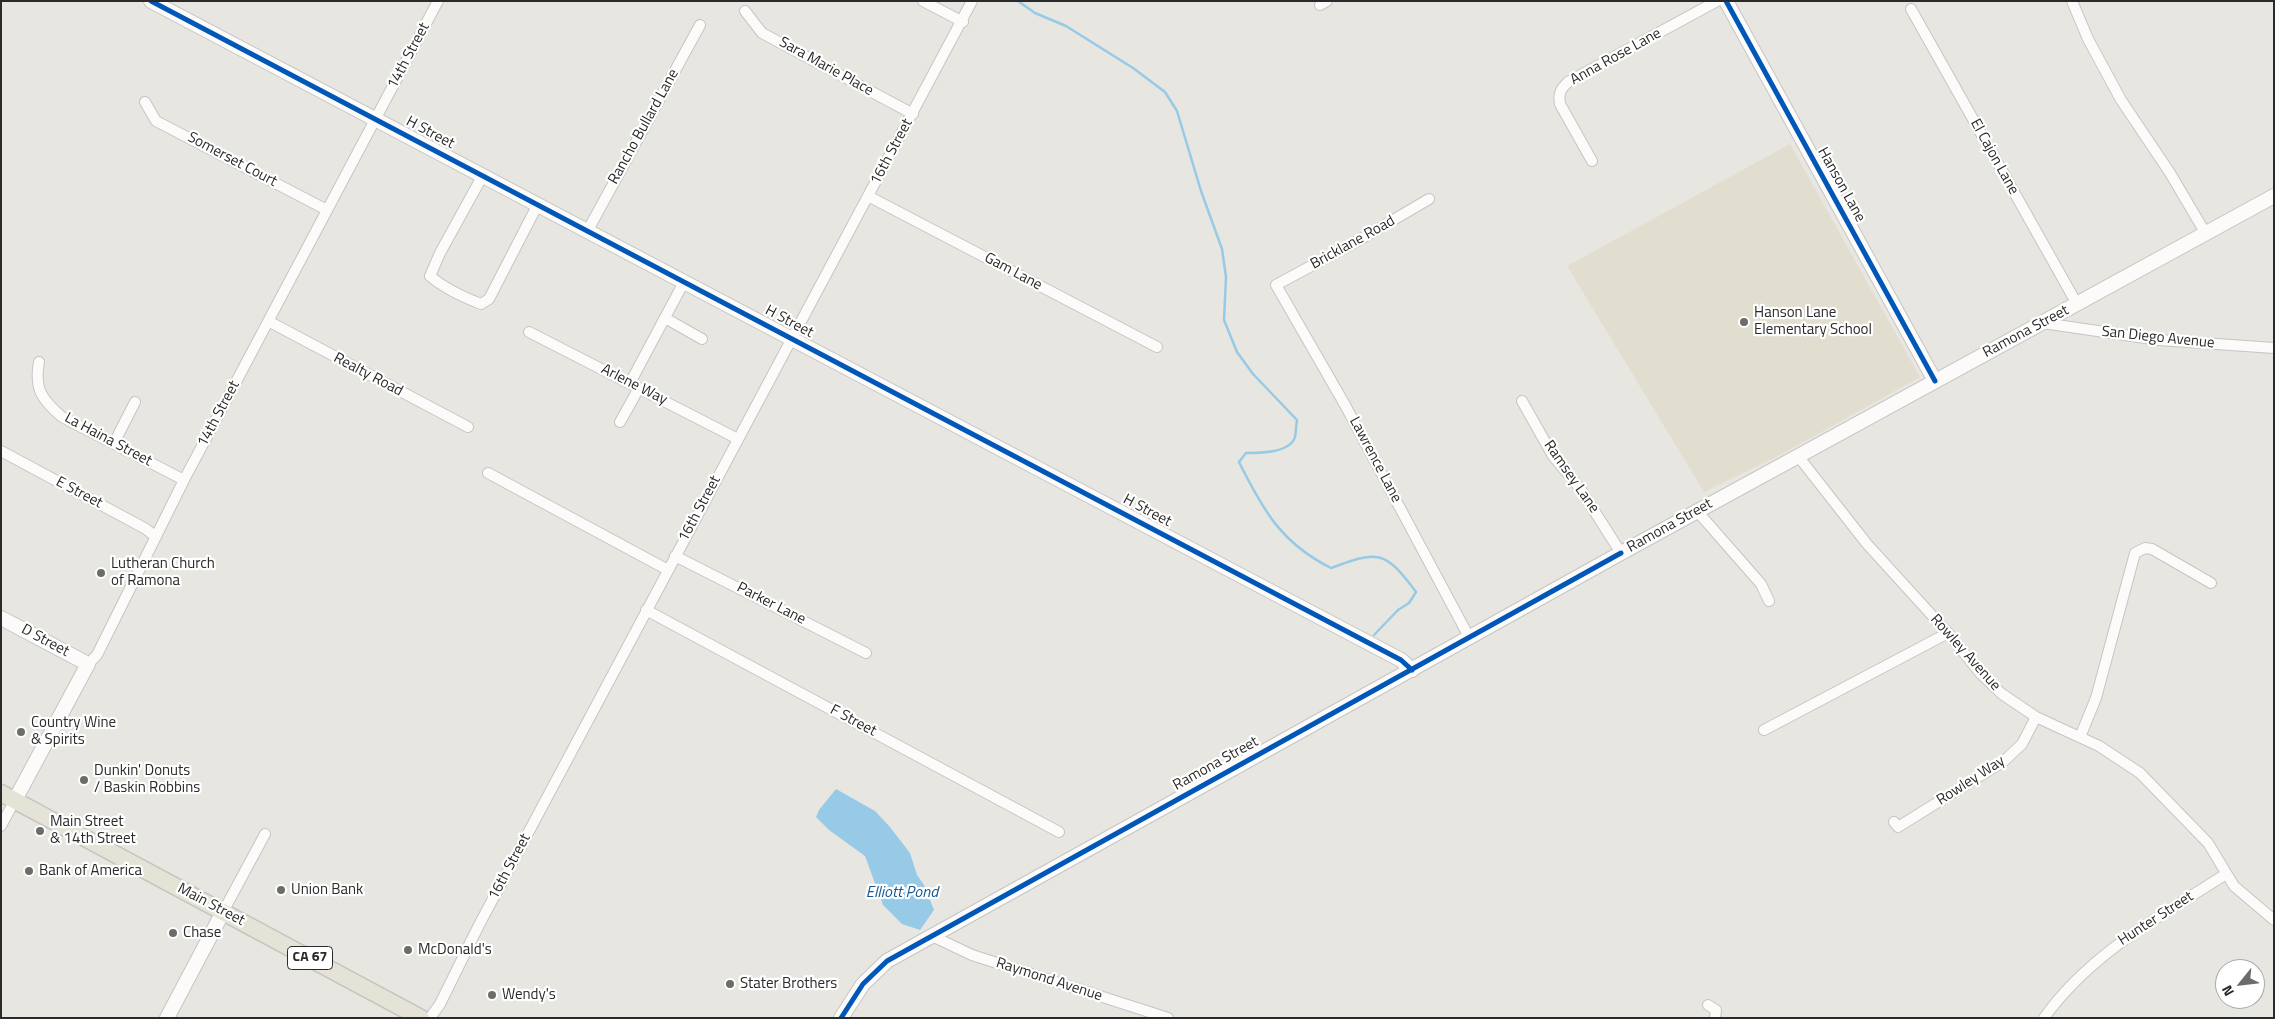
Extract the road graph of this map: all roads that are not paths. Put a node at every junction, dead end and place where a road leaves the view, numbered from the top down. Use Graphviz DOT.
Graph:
graph roads {
  1 [pos="151,1"];
  2 [pos="438,1"];
  3 [pos="923,1"];
  4 [pos="972,1"];
  5 [pos="1717,1"];
  6 [pos="1726,1"];
  7 [pos="2072,1"];
  8 [pos="1911,9"];
  9 [pos="745,11"];
  10 [pos="962,22"];
  11 [pos="700,25"];
  12 [pos="145,102"];
  13 [pos="913,114"];
  14 [pos="376,119"];
  15 [pos="1592,161"];
  16 [pos="483,175"];
  17 [pos="868,196"];
  18 [pos="2274,196"];
  19 [pos="1429,200"];
  20 [pos="538,204"];
  21 [pos="327,210"];
  22 [pos="588,230"];
  23 [pos="2206,234"];
  24 [pos="684,282"];
  25 [pos="1276,285"];
  26 [pos="2077,304"];
  27 [pos="665,318"];
  28 [pos="268,321"];
  29 [pos="2043,323"];
  30 [pos="529,332"];
  31 [pos="792,338"];
  32 [pos="702,339"];
  33 [pos="1157,347"];
  34 [pos="2274,348"];
  35 [pos="38,362"];
  36 [pos="1935,381"];
  37 [pos="635,386"];
  38 [pos="1522,401"];
  39 [pos="135,402"];
  40 [pos="620,422"];
  41 [pos="468,427"];
  42 [pos="738,439"];
  43 [pos="114,443"];
  44 [pos="1,451"];
  45 [pos="1798,456"];
  46 [pos="488,473"];
  47 [pos="184,480"];
  48 [pos="1698,511"];
  49 [pos="156,537"];
  50 [pos="1621,553"];
  51 [pos="675,556"];
  52 [pos="668,570"];
  53 [pos="2211,583"];
  54 [pos="1769,601"];
  55 [pos="646,610"];
  56 [pos="1,618"];
  57 [pos="1948,633"];
  58 [pos="1469,637"];
  59 [pos="866,653"];
  60 [pos="88,664"];
  61 [pos="1412,670"];
  62 [pos="2036,717"];
  63 [pos="1764,730"];
  64 [pos="2080,737"];
  65 [pos="8,796"];
  66 [pos="1894,822"];
  67 [pos="1,826"];
  68 [pos="1060,832"];
  69 [pos="265,834"];
  70 [pos="2226,874"];
  71 [pos="223,912"];
  72 [pos="2274,920"];
  73 [pos="932,936"];
  74 [pos="1708,1005"];
  75 [pos="166,1018"];
  76 [pos="421,1018"];
  77 [pos="430,1018"];
  78 [pos="840,1018"];
  79 [pos="1168,1018"];
  80 [pos="1716,1018"];
  81 [pos="2044,1018"];
  1 -- 14 [label="street, H Street"];
  2 -- 14 [label="street, 14th Street"];
  3 -- 10 [label="street"];
  4 -- 10 [label="street, 16th Street"];
  5 -- 15 [label="street, Anna Rose Lane"];
  6 -- 36 [label="street, Hanson Lane"];
  7 -- 23 [label="street"];
  8 -- 26 [label="street, El Cajon Lane"];
  9 -- 13 [label="street, Sara Marie Place"];
  10 -- 13 [label="street, 16th Street"];
  11 -- 22 [label="street, Rancho Bullard Lane"];
  12 -- 21 [label="street, Somerset Court"];
  13 -- 17 [label="street, 16th Street"];
  14 -- 16 [label="street, H Street"];
  14 -- 21 [label="street, 14th Street"];
  16 -- 20 [label="street, H Street"];
  16 -- 20 [label="street"];
  17 -- 31 [label="street, 16th Street"];
  17 -- 33 [label="street, Gam Lane"];
  18 -- 23 [label="street, Ramona Street"];
  19 -- 25 [label="street, Bricklane Road"];
  20 -- 22 [label="street, H Street"];
  21 -- 28 [label="street, 14th Street"];
  22 -- 24 [label="street, H Street"];
  23 -- 26 [label="street, Ramona Street"];
  24 -- 27 [label="street"];
  24 -- 31 [label="street, H Street"];
  25 -- 58 [label="street, Lawrence Lane"];
  26 -- 29 [label="street, Ramona Street"];
  27 -- 32 [label="street"];
  27 -- 37 [label="street"];
  28 -- 41 [label="street, Realty Road"];
  28 -- 47 [label="street, 14th Street"];
  29 -- 34 [label="street, San Diego Avenue"];
  29 -- 36 [label="street, Ramona Street"];
  30 -- 37 [label="street, Arlene Way"];
  31 -- 42 [label="street, 16th Street"];
  31 -- 61 [label="street, H Street"];
  35 -- 43 [label="street, La Haina Street"];
  36 -- 45 [label="street, Ramona Street"];
  37 -- 40 [label="street"];
  37 -- 42 [label="street, Arlene Way"];
  38 -- 50 [label="street, Ramsey Lane"];
  39 -- 43 [label="street"];
  42 -- 51 [label="street, 16th Street"];
  43 -- 47 [label="street, La Haina Street"];
  44 -- 49 [label="street, E Street"];
  45 -- 48 [label="street, Ramona Street"];
  45 -- 57 [label="street, Rowley Avenue"];
  46 -- 52 [label="street"];
  47 -- 49 [label="street, 14th Street"];
  48 -- 50 [label="street, Ramona Street"];
  48 -- 54 [label="street"];
  49 -- 60 [label="street, 14th Street"];
  50 -- 58 [label="street, Ramona Street"];
  51 -- 52 [label="street, 16th Street"];
  51 -- 59 [label="street, Parker Lane"];
  52 -- 55 [label="street, 16th Street"];
  53 -- 64 [label="street"];
  55 -- 68 [label="street, F Street"];
  55 -- 77 [label="street, 16th Street"];
  56 -- 60 [label="street, D Street"];
  57 -- 62 [label="street, Rowley Avenue"];
  57 -- 63 [label="street"];
  58 -- 61 [label="street, Ramona Street"];
  60 -- 65 [label="street, 14th Street"];
  61 -- 73 [label="street, Ramona Street"];
  62 -- 64 [label="street, Rowley Avenue"];
  62 -- 66 [label="street, Rowley Way"];
  64 -- 70 [label="street, Rowley Avenue"];
  65 -- 67 [label="street, 14th Street"];
  65 -- 71 [label="main road, Main Street / CA 67"];
  69 -- 71 [label="street"];
  70 -- 72 [label="street"];
  70 -- 81 [label="street, Hunter Street"];
  71 -- 75 [label="street"];
  71 -- 76 [label="main road, Main Street / CA 67"];
  73 -- 78 [label="street, Ramona Street"];
  73 -- 79 [label="street, Raymond Avenue"];
  74 -- 80 [label="street"];
}
